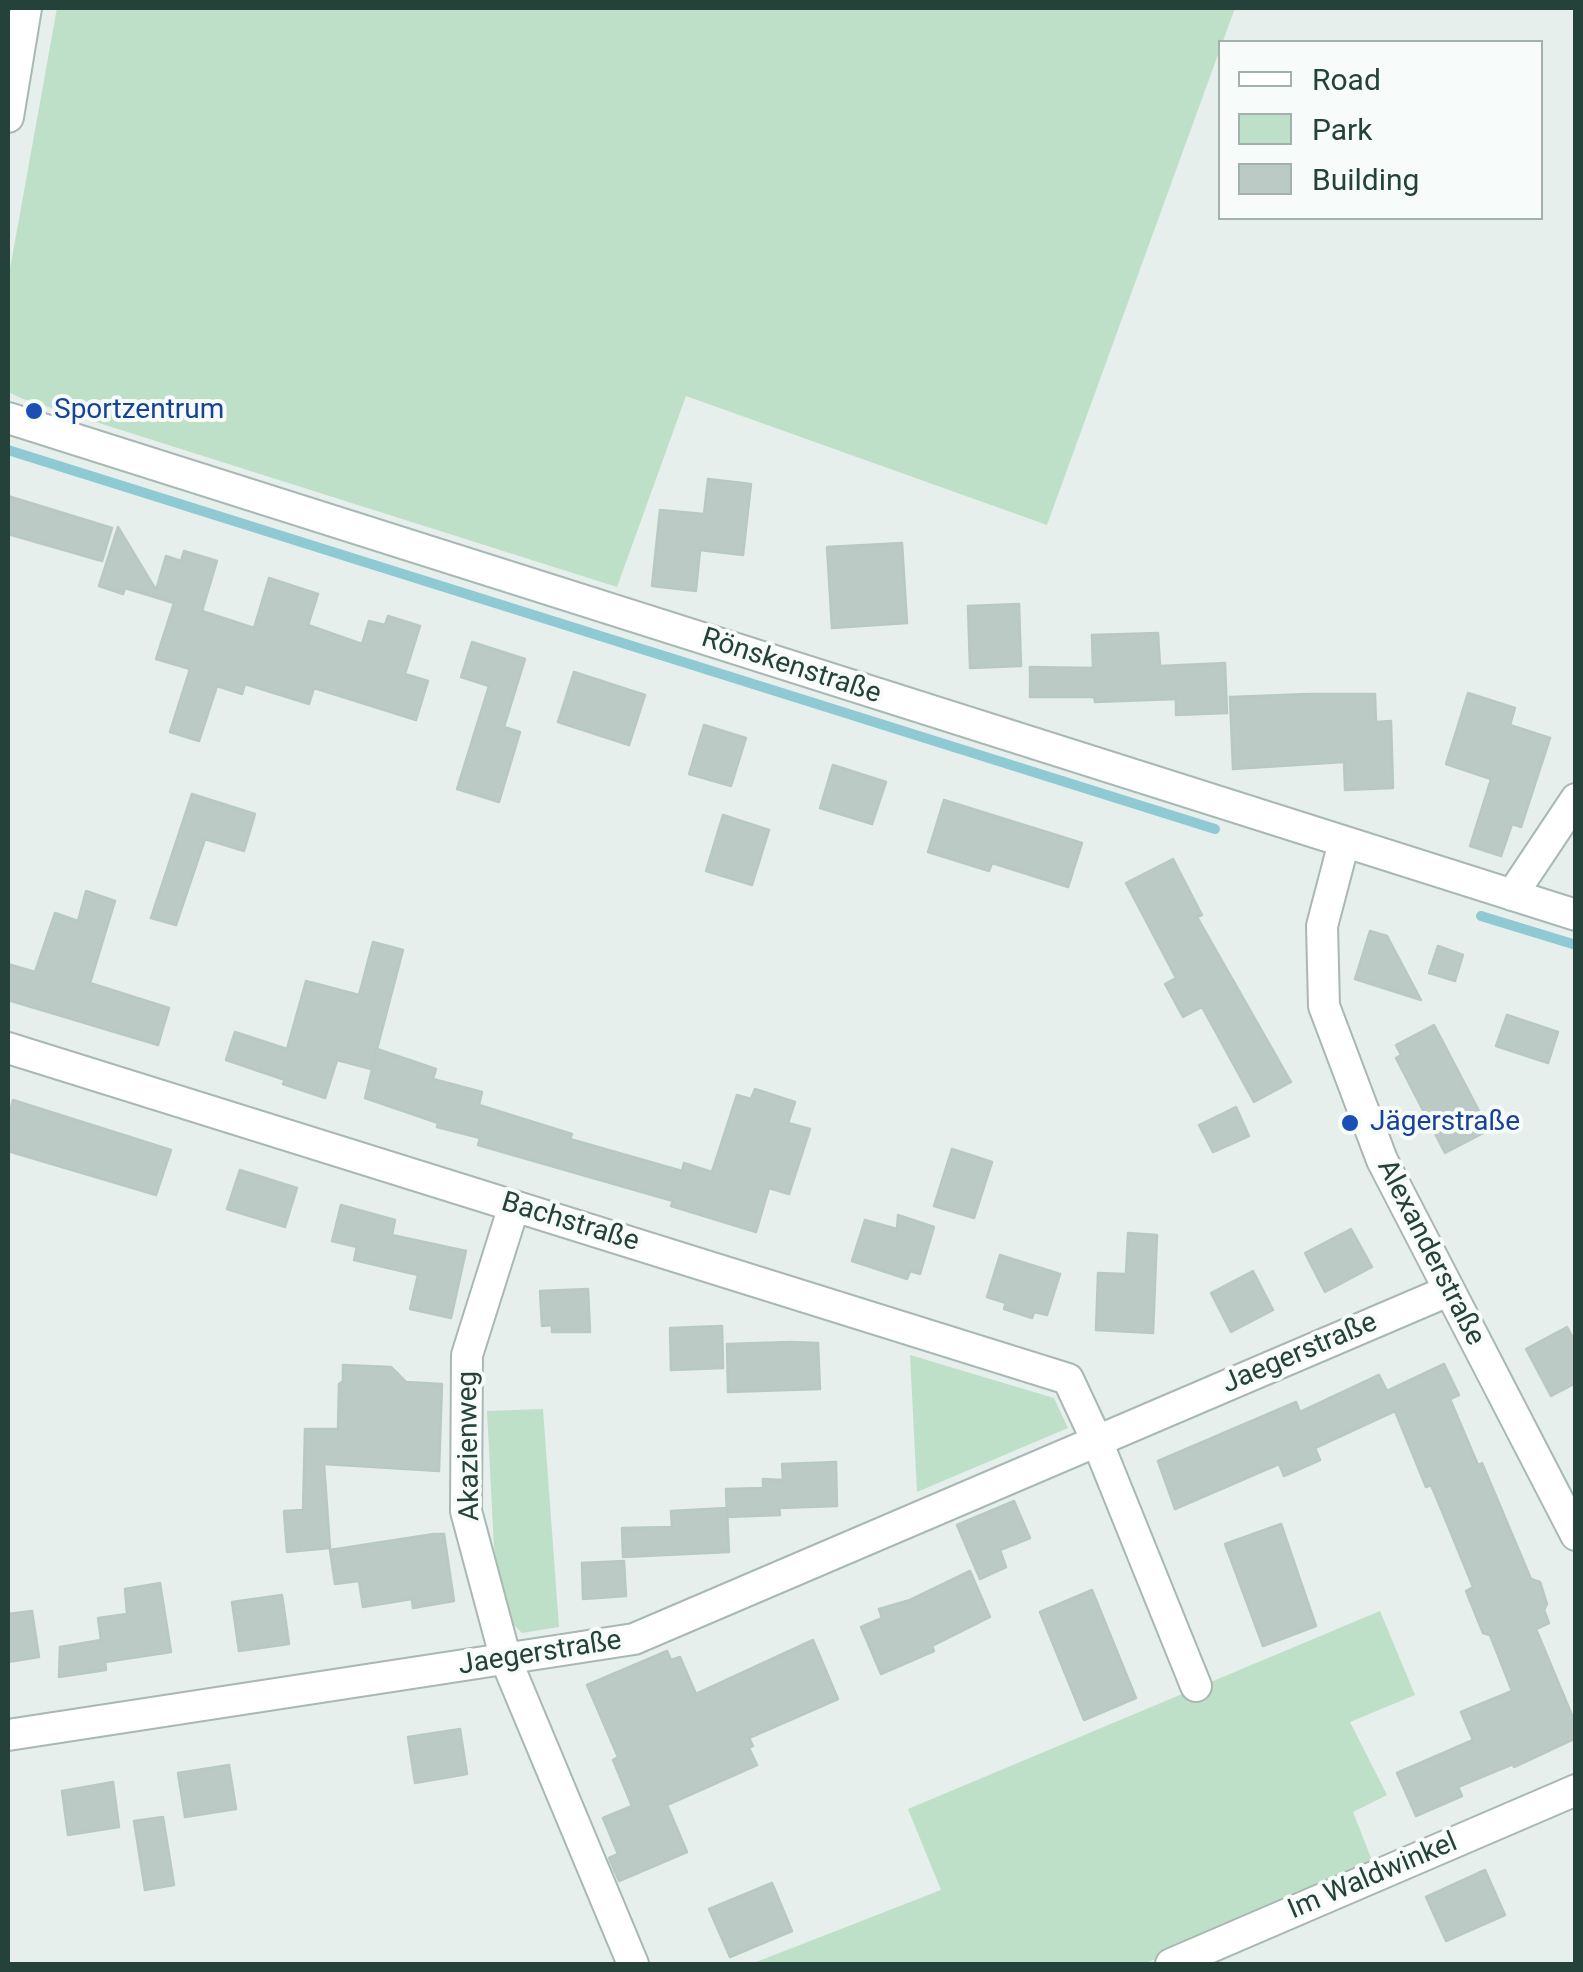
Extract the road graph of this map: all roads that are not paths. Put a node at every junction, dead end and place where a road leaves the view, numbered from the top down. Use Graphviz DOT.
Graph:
graph roads {
  1 [pos="26,8"];
  2 [pos="8,117"];
  3 [pos="8,418"];
  4 [pos="1576,800"];
  5 [pos="1344,842"];
  6 [pos="1512,895"];
  7 [pos="1576,915"];
  8 [pos="8,1048"];
  9 [pos="514,1206"];
  10 [pos="1448,1291"];
  11 [pos="1097,1441"];
  12 [pos="1576,1535"];
  13 [pos="506,1660"];
  14 [pos="1196,1686"];
  15 [pos="8,1736"];
  16 [pos="1576,1790"];
  17 [pos="633,1964"];
  18 [pos="1171,1964"];
  1 -- 2 [label="street"];
  3 -- 5 [label="street, Rönskenstraße"];
  4 -- 6 [label="street"];
  5 -- 6 [label="street, Rönskenstraße"];
  5 -- 10 [label="street, Alexanderstraße"];
  6 -- 7 [label="street, Rönskenstraße"];
  8 -- 9 [label="street, Bachstraße"];
  9 -- 11 [label="street, Bachstraße"];
  9 -- 13 [label="street, Akazienweg"];
  10 -- 11 [label="street, Jaegerstraße"];
  10 -- 12 [label="street, Alexanderstraße"];
  11 -- 13 [label="street, Jaegerstraße"];
  11 -- 14 [label="street"];
  13 -- 15 [label="street, Jaegerstraße"];
  13 -- 17 [label="street, Akazienweg"];
  16 -- 18 [label="street, Im Waldwinkel"];
}
